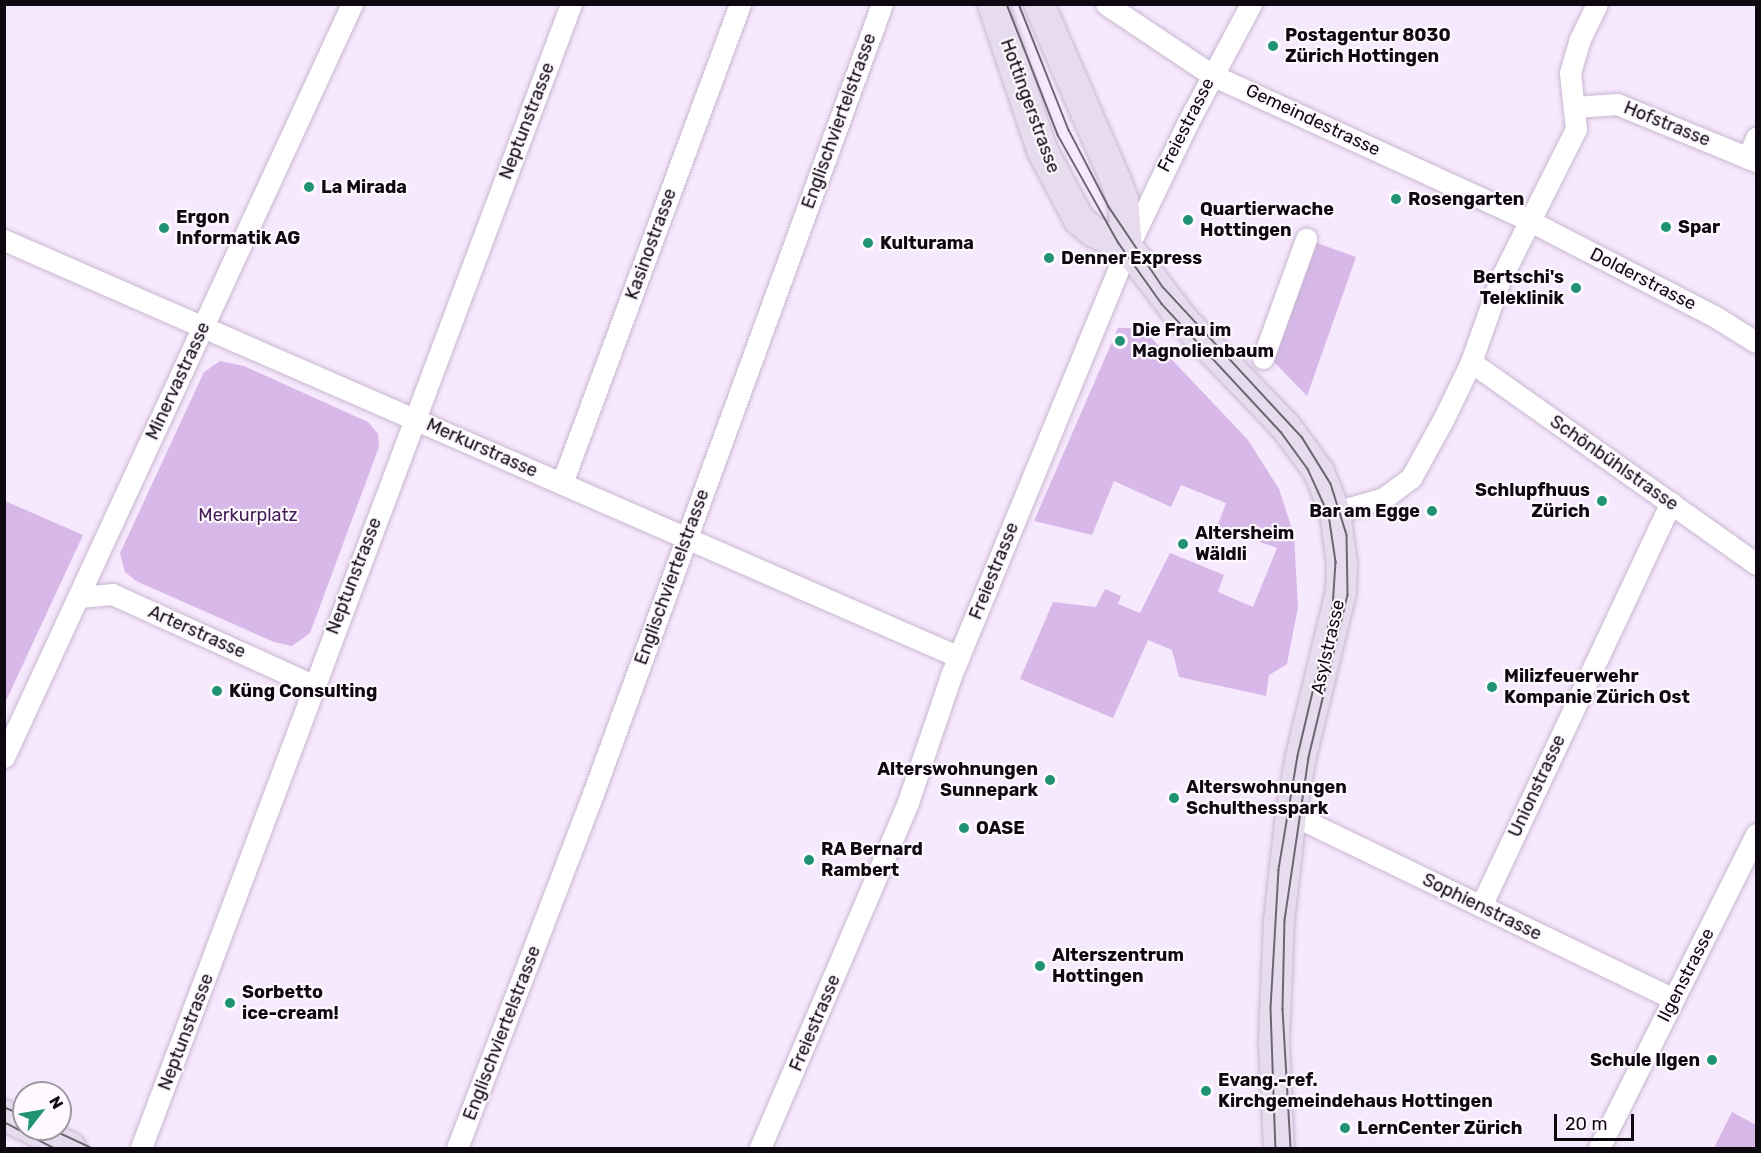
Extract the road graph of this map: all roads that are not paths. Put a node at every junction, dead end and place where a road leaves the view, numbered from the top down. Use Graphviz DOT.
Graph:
graph roads {
  1 [pos="352,4"];
  2 [pos="571,4"];
  3 [pos="740,4"];
  4 [pos="882,4"];
  5 [pos="993,4"];
  6 [pos="1039,4"];
  7 [pos="1106,4"];
  8 [pos="1251,4"];
  9 [pos="1597,4"];
  10 [pos="1212,75"];
  11 [pos="1575,106"];
  12 [pos="1756,138"];
  13 [pos="1753,159"];
  14 [pos="1528,220"];
  15 [pos="4,240"];
  16 [pos="1306,240"];
  17 [pos="1127,247"];
  18 [pos="203,326"];
  19 [pos="1756,342"];
  20 [pos="1263,358"];
  21 [pos="1471,362"];
  22 [pos="415,419"];
  23 [pos="562,483"];
  24 [pos="1671,503"];
  25 [pos="1335,512"];
  26 [pos="686,539"];
  27 [pos="1756,564"];
  28 [pos="79,597"];
  29 [pos="959,657"];
  30 [pos="313,685"];
  31 [pos="4,757"];
  32 [pos="1290,814"];
  33 [pos="1756,834"];
  34 [pos="1481,906"];
  35 [pos="1673,999"];
  36 [pos="55,1141"];
  37 [pos="71,1149"];
  38 [pos="141,1149"];
  39 [pos="457,1149"];
  40 [pos="760,1149"];
  41 [pos="1279,1149"];
  42 [pos="1599,1149"];
  1 -- 18 [label="street, Minervastrasse"];
  2 -- 22 [label="street, Neptunstrasse"];
  3 -- 23 [label="street, Kasinostrasse"];
  4 -- 26 [label="street, Englischviertelstrasse"];
  5 -- 17 [label="main road, Hottingerstrasse"];
  6 -- 17 [label="main road"];
  7 -- 10 [label="street, Gemeindestrasse"];
  8 -- 10 [label="street, Freiestrasse"];
  9 -- 11 [label="street"];
  10 -- 14 [label="street, Gemeindestrasse"];
  10 -- 17 [label="street, Freiestrasse"];
  11 -- 13 [label="street, Hofstrasse"];
  11 -- 14 [label="street"];
  12 -- 13 [label="street"];
  14 -- 19 [label="street, Dolderstrasse"];
  14 -- 21 [label="street"];
  15 -- 18 [label="street, Merkurstrasse"];
  16 -- 20 [label="street"];
  17 -- 25 [label="main road, Hottingerstrasse"];
  17 -- 29 [label="street, Freiestrasse"];
  18 -- 22 [label="street, Merkurstrasse"];
  18 -- 28 [label="street, Minervastrasse"];
  21 -- 24 [label="street, Schönbühlstrasse"];
  21 -- 25 [label="street"];
  22 -- 23 [label="street, Merkurstrasse"];
  22 -- 30 [label="street, Neptunstrasse"];
  23 -- 26 [label="street, Merkurstrasse"];
  24 -- 27 [label="street, Schönbühlstrasse"];
  24 -- 34 [label="street, Unionstrasse"];
  25 -- 32 [label="main road, Asylstrasse"];
  26 -- 29 [label="street, Merkurstrasse"];
  26 -- 39 [label="street, Englischviertelstrasse"];
  28 -- 30 [label="street, Arterstrasse"];
  28 -- 31 [label="street, Minervastrasse"];
  29 -- 40 [label="street, Freiestrasse"];
  30 -- 38 [label="street, Neptunstrasse"];
  32 -- 34 [label="street, Sophienstrasse"];
  32 -- 41 [label="main road, Asylstrasse"];
  33 -- 35 [label="street, Ilgenstrasse"];
  34 -- 35 [label="street, Sophienstrasse"];
  35 -- 42 [label="street, Ilgenstrasse"];
  36 -- 37 [label="main road"];
}
